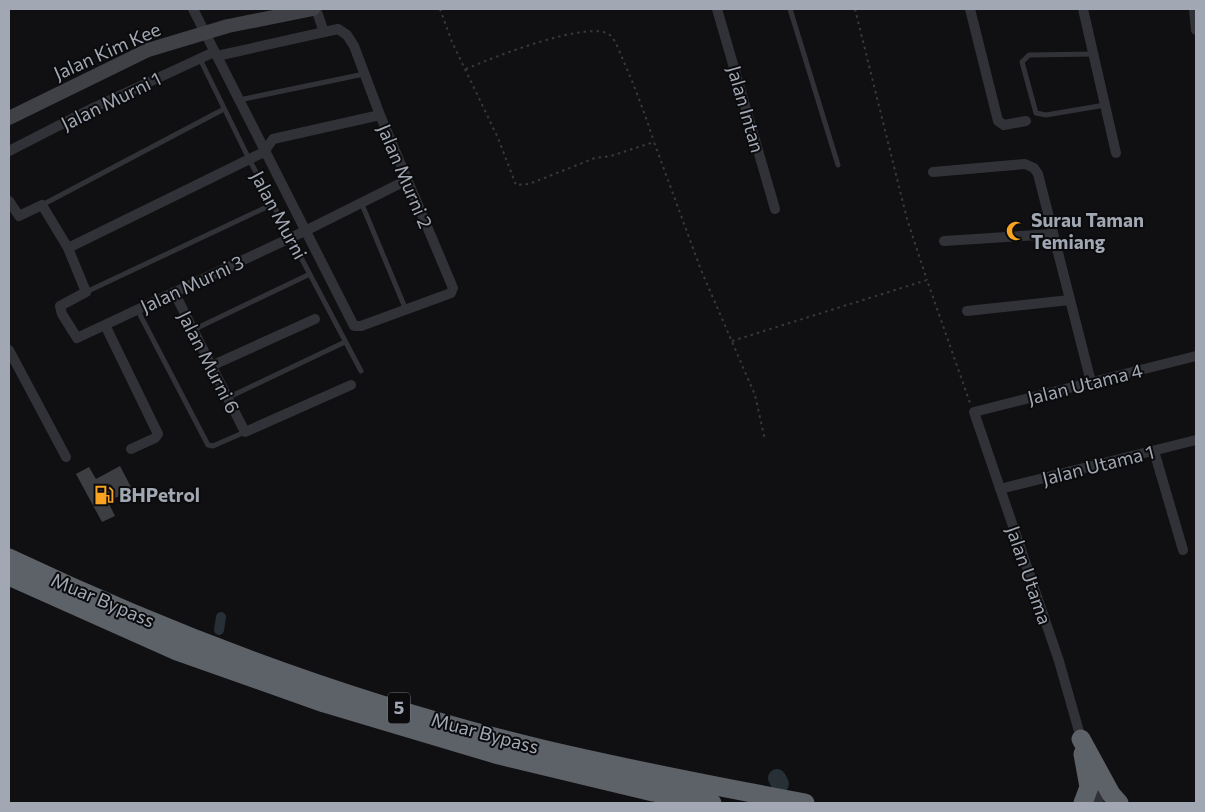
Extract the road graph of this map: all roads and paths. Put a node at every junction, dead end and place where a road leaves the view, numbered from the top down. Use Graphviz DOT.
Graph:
graph roads {
  1 [pos="193,9"];
  2 [pos="315,9"];
  3 [pos="440,9"];
  4 [pos="717,9"];
  5 [pos="790,9"];
  6 [pos="855,9"];
  7 [pos="970,9"];
  8 [pos="1083,9"];
  9 [pos="1194,9"];
  10 [pos="323,28"];
  11 [pos="1196,30"];
  12 [pos="204,32"];
  13 [pos="215,54"];
  14 [pos="1094,54"];
  15 [pos="200,58"];
  16 [pos="466,69"];
  17 [pos="364,74"];
  18 [pos="238,100"];
  19 [pos="1106,105"];
  20 [pos="224,108"];
  21 [pos="380,115"];
  22 [pos="9,118"];
  23 [pos="1026,121"];
  24 [pos="654,142"];
  25 [pos="9,151"];
  26 [pos="264,152"];
  27 [pos="1116,153"];
  28 [pos="249,159"];
  29 [pos="838,165"];
  30 [pos="933,172"];
  31 [pos="407,180"];
  32 [pos="9,201"];
  33 [pos="361,202"];
  34 [pos="273,204"];
  35 [pos="42,205"];
  36 [pos="775,209"];
  37 [pos="305,231"];
  38 [pos="1053,234"];
  39 [pos="290,238"];
  40 [pos="944,241"];
  41 [pos="68,248"];
  42 [pos="310,274"];
  43 [pos="927,280"];
  44 [pos="86,292"];
  45 [pos="174,292"];
  46 [pos="1070,300"];
  47 [pos="137,309"];
  48 [pos="406,310"];
  49 [pos="967,311"];
  50 [pos="315,319"];
  51 [pos="105,325"];
  52 [pos="354,326"];
  53 [pos="192,330"];
  54 [pos="345,342"];
  55 [pos="732,342"];
  56 [pos="9,350"];
  57 [pos="1196,356"];
  58 [pos="211,366"];
  59 [pos="361,370"];
  60 [pos="1091,382"];
  61 [pos="352,385"];
  62 [pos="227,398"];
  63 [pos="974,412"];
  64 [pos="245,432"];
  65 [pos="765,440"];
  66 [pos="1196,440"];
  67 [pos="131,450"];
  68 [pos="1154,451"];
  69 [pos="66,457"];
  70 [pos="1000,489"];
  71 [pos="1183,550"];
  72 [pos="9,558"];
  73 [pos="9,576"];
  74 [pos="1081,739"];
  75 [pos="712,803"];
  76 [pos="805,803"];
  77 [pos="1083,803"];
  78 [pos="1099,803"];
  79 [pos="1107,803"];
  80 [pos="1119,803"];
  1 -- 12 [label="street, Jalan Murni"];
  2 -- 10 [label="street"];
  2 -- 12 [label="street, Jalan Kim Kee"];
  3 -- 16 [label="path"];
  4 -- 36 [label="street, Jalan Intan"];
  5 -- 29 [label="lane"];
  6 -- 43 [label="path"];
  7 -- 23 [label="street"];
  8 -- 14 [label="street"];
  9 -- 11 [label="street"];
  10 -- 13 [label="street, Jalan Murni 1"];
  10 -- 17 [label="street, Jalan Murni 1"];
  12 -- 13 [label="street, Jalan Murni"];
  12 -- 22 [label="street, Jalan Kim Kee"];
  13 -- 15 [label="street, Jalan Murni 1"];
  13 -- 18 [label="street, Jalan Murni"];
  14 -- 19 [label="street"];
  14 -- 19 [label="lane"];
  15 -- 20 [label="lane, Jalan Murni"];
  15 -- 25 [label="street, Jalan Murni 1"];
  16 -- 24 [label="path"];
  16 -- 24 [label="path"];
  17 -- 18 [label="lane"];
  17 -- 21 [label="street, Jalan Murni 1"];
  18 -- 26 [label="street, Jalan Murni"];
  19 -- 27 [label="street"];
  20 -- 28 [label="lane, Jalan Murni"];
  20 -- 35 [label="lane"];
  21 -- 26 [label="street, Jalan Murni 2"];
  21 -- 31 [label="street, Jalan Murni 2"];
  24 -- 55 [label="path"];
  26 -- 28 [label="street, Jalan Murni 2"];
  26 -- 37 [label="street, Jalan Murni"];
  28 -- 34 [label="lane, Jalan Murni"];
  28 -- 41 [label="street, Jalan Murni 2"];
  30 -- 38 [label="street"];
  31 -- 33 [label="street, Jalan Murni 3"];
  31 -- 48 [label="street, Jalan Murni 2"];
  32 -- 35 [label="street"];
  33 -- 37 [label="street, Jalan Murni 3"];
  33 -- 48 [label="lane"];
  34 -- 39 [label="lane, Jalan Murni"];
  34 -- 44 [label="lane"];
  35 -- 41 [label="street"];
  37 -- 39 [label="street, Jalan Murni 3"];
  37 -- 52 [label="street, Jalan Murni"];
  38 -- 40 [label="street"];
  38 -- 46 [label="street"];
  39 -- 42 [label="lane, Jalan Murni"];
  39 -- 45 [label="street, Jalan Murni 3"];
  41 -- 44 [label="street"];
  42 -- 53 [label="lane"];
  42 -- 54 [label="lane, Jalan Murni"];
  43 -- 55 [label="path"];
  43 -- 63 [label="path"];
  44 -- 51 [label="street, Jalan Murni 3"];
  45 -- 47 [label="street, Jalan Murni 3"];
  45 -- 53 [label="street, Jalan Murni 6"];
  46 -- 49 [label="street"];
  46 -- 60 [label="street"];
  47 -- 51 [label="street, Jalan Murni 3"];
  47 -- 64 [label="lane"];
  48 -- 52 [label="street, Jalan Murni 2"];
  50 -- 58 [label="street"];
  51 -- 67 [label="street"];
  53 -- 58 [label="street, Jalan Murni 6"];
  54 -- 59 [label="lane, Jalan Murni"];
  54 -- 62 [label="lane"];
  55 -- 65 [label="path"];
  56 -- 69 [label="street"];
  57 -- 60 [label="street, Jalan Utama 4"];
  58 -- 62 [label="street, Jalan Murni 6"];
  60 -- 63 [label="street, Jalan Utama 4"];
  61 -- 64 [label="street"];
  62 -- 64 [label="street, Jalan Murni 6"];
  63 -- 70 [label="street, Jalan Utama"];
  66 -- 68 [label="street, Jalan Utama 1"];
  68 -- 70 [label="street, Jalan Utama 1"];
  68 -- 71 [label="street"];
  70 -- 74 [label="street, Jalan Utama"];
  72 -- 76 [label="highway, Muar Bypass / 5"];
  73 -- 75 [label="highway, Muar Bypass / 5"];
  74 -- 77 [label="highway"];
  74 -- 78 [label="street, Jalan Utama"];
  74 -- 79 [label="street, Jalan Utama"];
  74 -- 80 [label="highway"];
}
